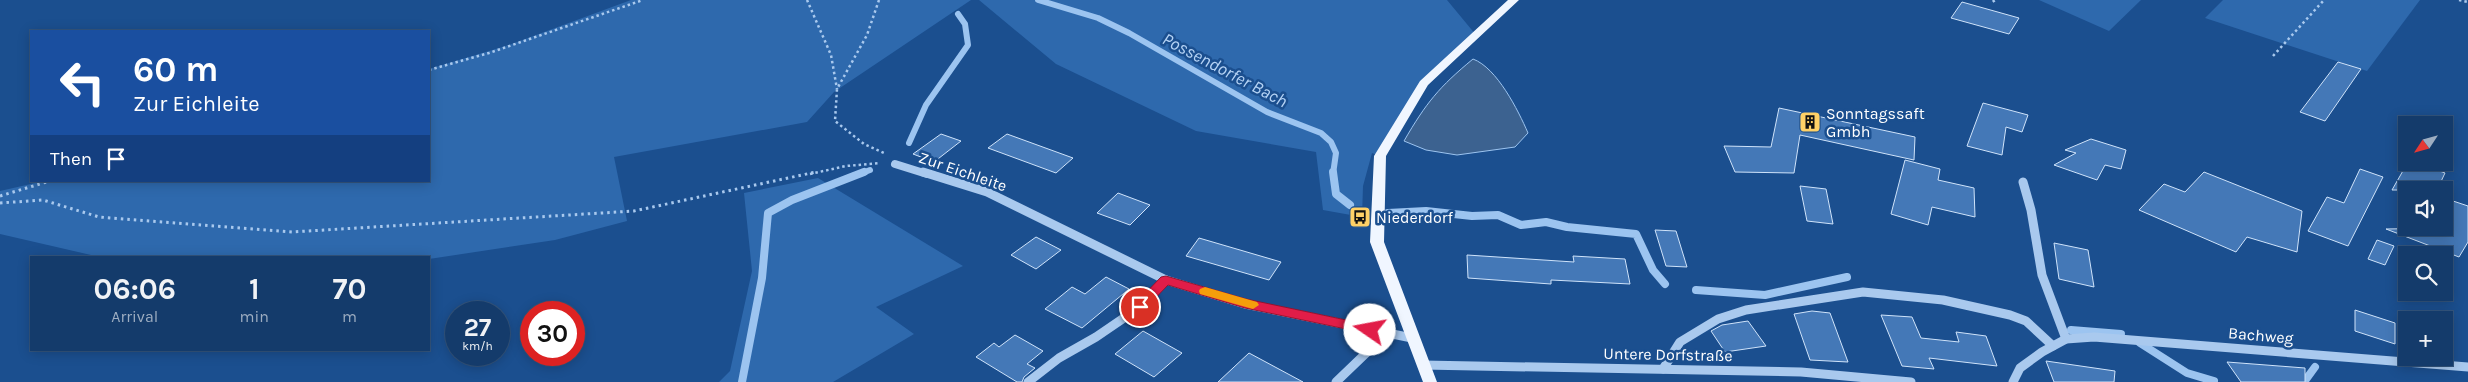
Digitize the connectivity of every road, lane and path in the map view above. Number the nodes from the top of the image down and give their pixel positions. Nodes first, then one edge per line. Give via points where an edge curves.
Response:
1 (643, 0) edge
2 (807, 0) edge
3 (879, 0) edge
4 (1514, 0) edge
5 (2324, 0) edge
6 (2459, 0) edge
7 (2468, 2) edge
8 (2273, 56) dead end
9 (430, 70) edge
10 (837, 89) junction
11 (895, 164) junction
12 (47, 182) edge
13 (2023, 182) dead end
14 (0, 196) edge
15 (0, 203) edge
16 (1166, 280) junction
17 (1388, 333) junction
18 (1412, 338) junction
19 (2066, 339) junction
20 (2053, 346) junction
21 (1424, 365) junction
22 (2468, 366) edge
23 (1663, 369) junction
24 (1028, 382) edge
25 (1336, 382) edge
26 (1430, 382) edge
27 (1911, 382) edge
28 (2013, 382) edge

1 - 9 path
2 - 10 path via 831,55
3 - 10 path via 866,35
4 - 18 main road via 1424,83 1380,156 1377,242
5 - 8 path
6 - 7 path
10 - 11 path via 835,121 864,144 885,153
11 - 15 path, Zur Eichleite via 846,166 634,211 292,232 99,217 43,200
11 - 16 street, Zur Eichleite via 987,192
12 - 14 path
13 - 19 street via 2042,275
16 - 17 street, Zur Eichleite via 1245,304
16 - 24 street via 1140,307 1059,358
17 - 18 street, Zur Eichleite
17 - 25 street
18 - 21 main road
19 - 20 street, Bachweg
19 - 22 street, Bachweg via 2094,336
20 - 23 street via 2026,321 2010,315 1944,300 1863,292 1746,310 1718,319 1680,342
20 - 28 street, Bachweg via 2020,368
21 - 23 street, Untere Dorfstraße
21 - 26 main road
23 - 27 street, Untere Dorfstraße via 1801,372

